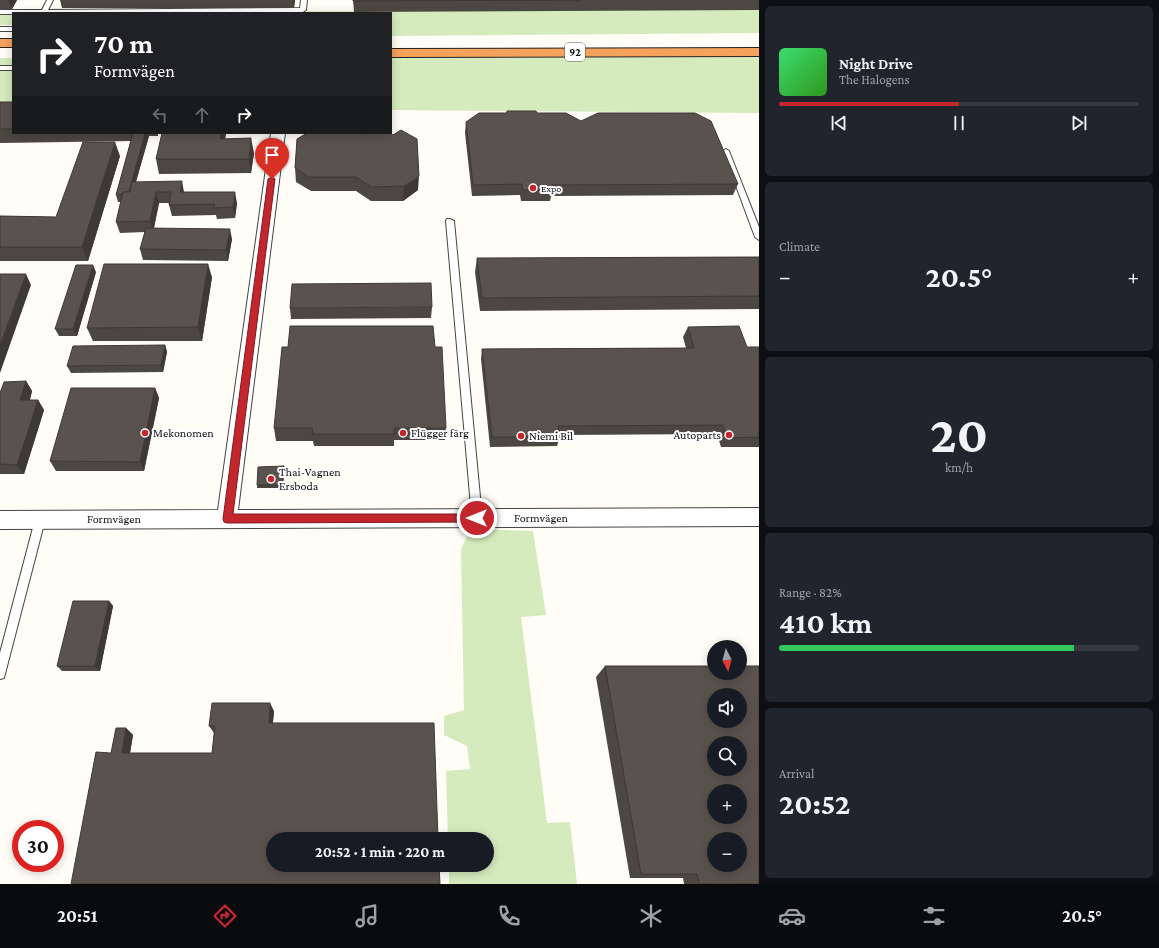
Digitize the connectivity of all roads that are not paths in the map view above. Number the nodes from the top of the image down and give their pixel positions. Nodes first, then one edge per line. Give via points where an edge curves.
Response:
1 (50, 0) edge
2 (304, 0) edge
3 (0, 12) edge
4 (44, 12) junction
5 (12, 28) edge
6 (0, 29) edge
7 (392, 42) edge
8 (759, 42) edge
9 (0, 43) edge
10 (12, 43) edge
11 (759, 52) edge
12 (392, 53) edge
13 (0, 54) edge
14 (12, 54) edge
15 (0, 68) edge
16 (12, 68) edge
17 (278, 134) edge
18 (726, 151) edge
19 (450, 221) dead end
20 (759, 237) edge
21 (759, 517) edge
22 (477, 518) junction
23 (227, 519) junction
24 (0, 520) edge
25 (40, 520) junction
26 (0, 674) edge

1 - 4 lane
2 - 4 lane via 303,10
3 - 4 lane
5 - 6 lane
7 - 8 highway, 92
9 - 10 highway
11 - 12 highway, 92
13 - 14 highway
15 - 16 lane
17 - 23 street
18 - 20 lane
19 - 22 lane
21 - 22 street, Formvägen
22 - 23 street, Formvägen
23 - 25 street, Formvägen
24 - 25 street, Formvägen
25 - 26 lane

